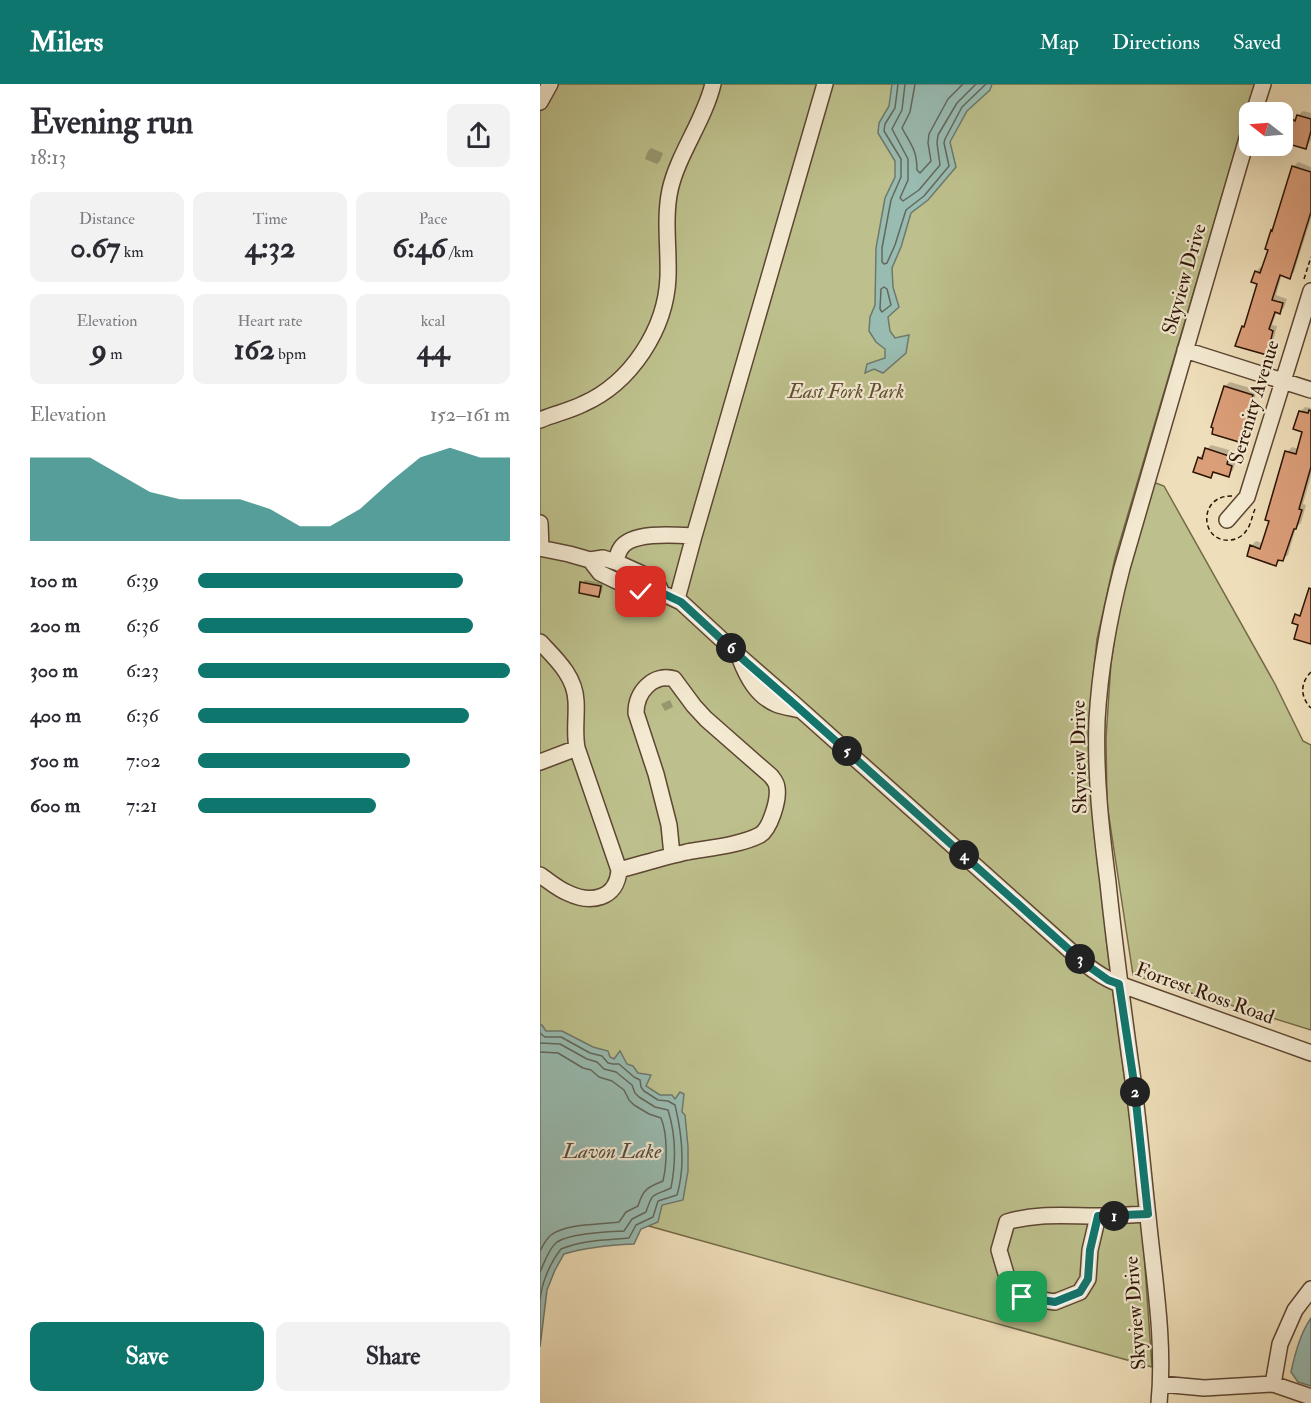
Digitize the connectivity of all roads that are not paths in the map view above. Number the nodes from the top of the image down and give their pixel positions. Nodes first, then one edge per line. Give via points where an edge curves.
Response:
1 (550, 84) edge
2 (713, 84) edge
3 (825, 84) edge
4 (1263, 84) edge
5 (540, 102) edge
6 (1257, 102) edge
7 (1242, 156) edge
8 (1307, 285) edge
9 (1185, 350) junction
10 (1283, 381) junction
11 (1311, 390) edge
12 (540, 420) edge
13 (1227, 520) dead end
14 (540, 523) edge
15 (694, 536) junction
16 (540, 548) edge
17 (590, 560) junction
18 (616, 562) junction
19 (662, 593) junction
20 (677, 599) junction
21 (540, 642) edge
22 (577, 748) junction
23 (540, 762) edge
24 (672, 855) junction
25 (619, 870) junction
26 (540, 875) edge
27 (1119, 984) junction
28 (1311, 1053) edge
29 (1148, 1214) junction
30 (1098, 1216) junction
31 (1311, 1289) edge
32 (1161, 1384) junction
33 (1273, 1384) junction
34 (1311, 1397) edge
35 (1159, 1403) edge

1 - 5 street
2 - 12 street via 670,188 667,292 649,342 628,372 605,392 583,405
3 - 15 street
4 - 6 street
7 - 9 street, Skyview Drive
8 - 10 street, Serenity Avenue
9 - 10 street
9 - 27 street, Skyview Drive via 1115,596 1100,690 1098,794
10 - 11 street
10 - 13 street, Serenity Avenue via 1247,497
14 - 16 street
15 - 18 street via 665,534 641,538 621,547
15 - 20 street
16 - 17 street
17 - 18 street
17 - 19 street via 600,573 635,591
18 - 19 street via 649,577
19 - 20 street
20 - 27 street, Forrest Ross Road via 1084,963
21 - 22 street via 563,667 574,690
22 - 23 street
22 - 25 street
24 - 24 street via 738,842 765,832 776,804 777,789 771,776 699,712 674,679 663,677 643,689 636,712 657,774
24 - 25 street
25 - 26 street via 614,888 597,898 571,894
27 - 28 street, Forrest Ross Road
27 - 29 street, Skyview Drive
29 - 30 street
29 - 32 street, Skyview Drive
30 - 30 street via 1048,1215 1007,1222 999,1250 1009,1284 1022,1297 1055,1302 1080,1292 1088,1279
31 - 33 street via 1294,1310 1280,1344
32 - 33 street via 1204,1389
32 - 35 street, Skyview Drive
33 - 34 street

